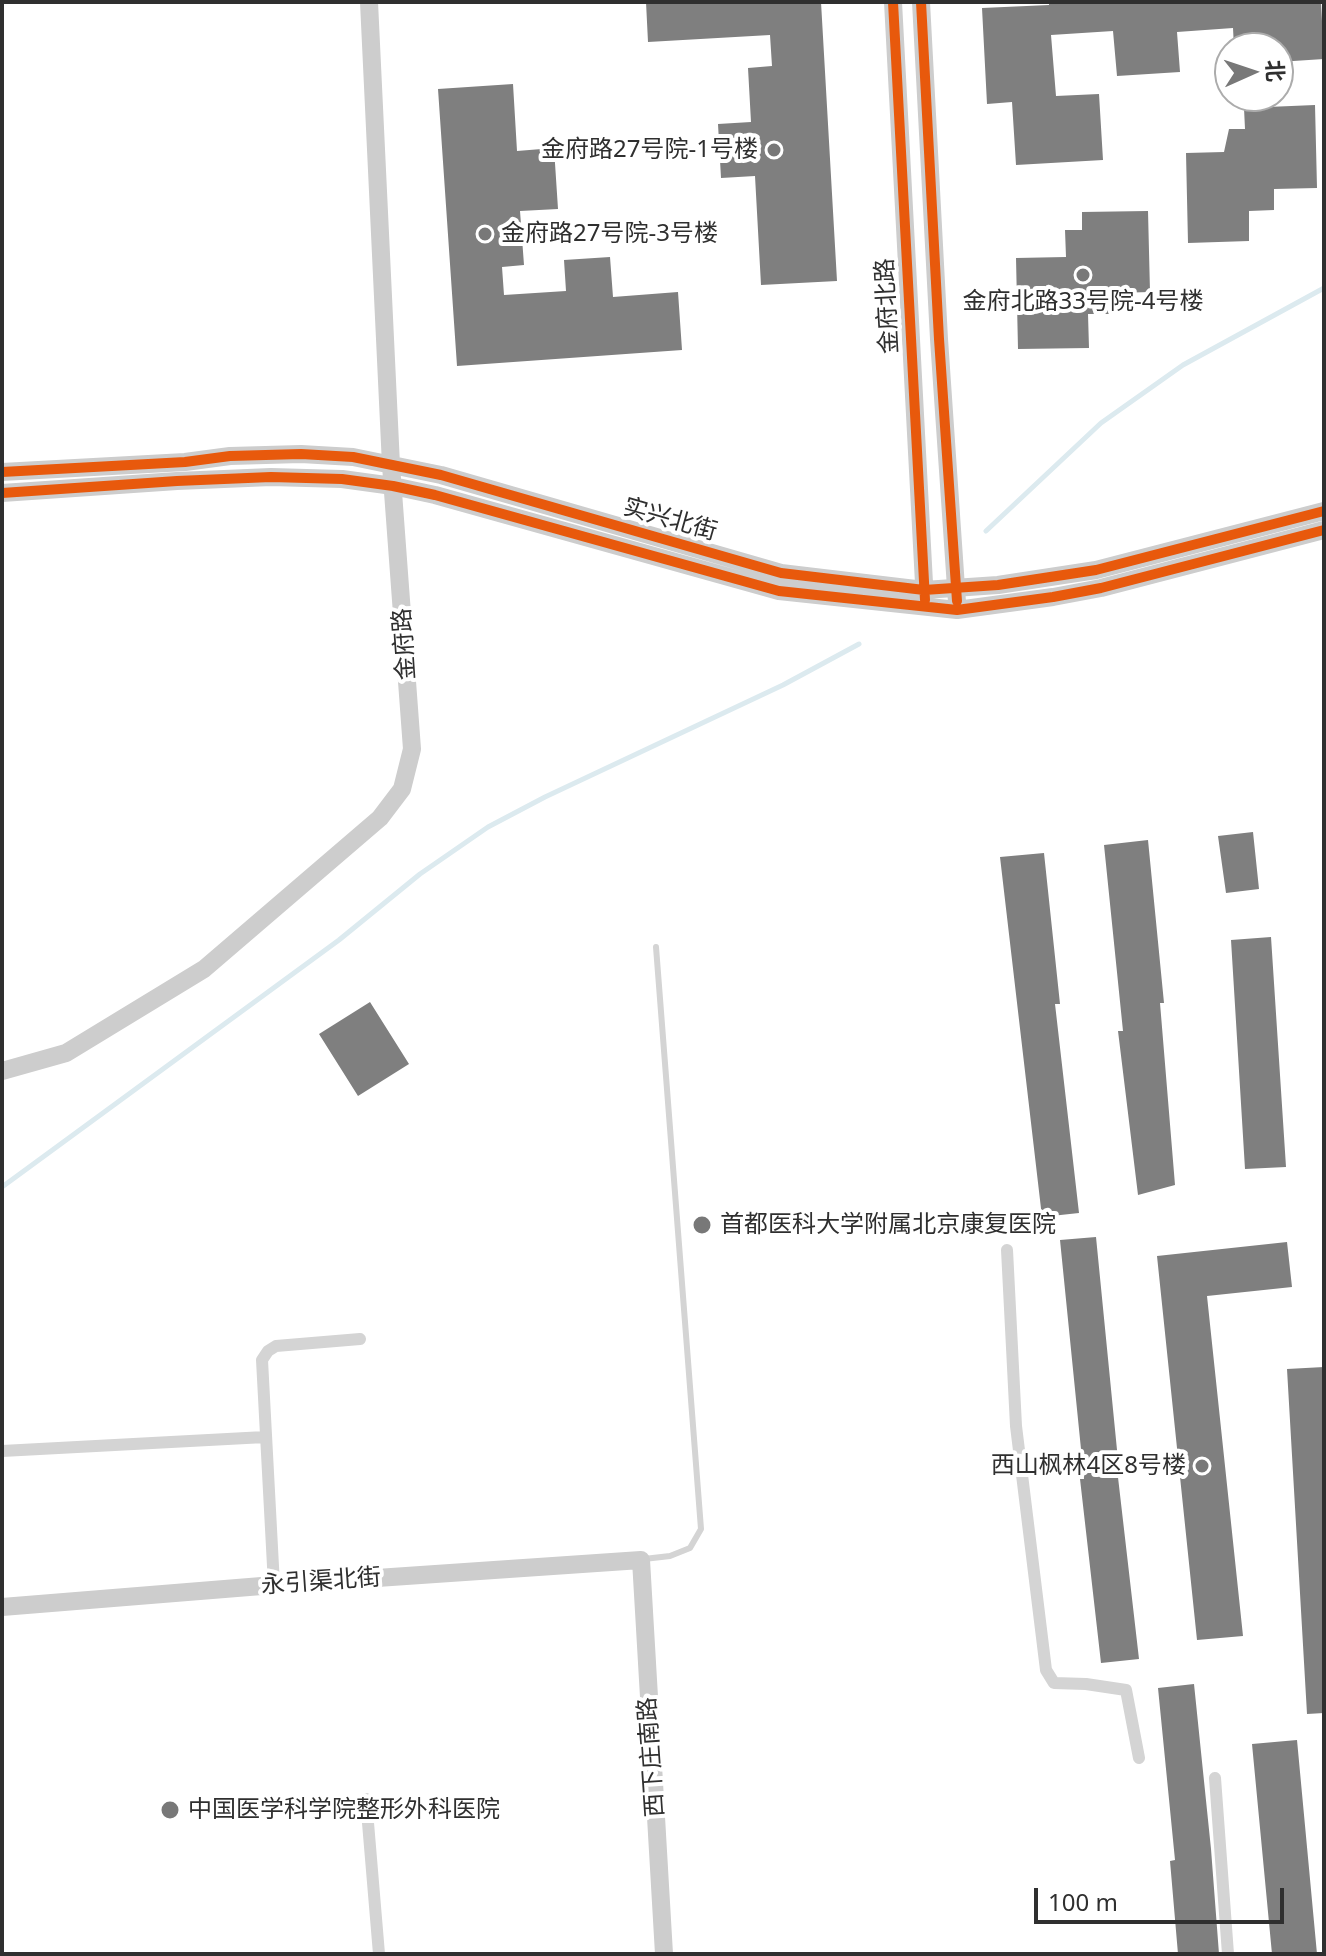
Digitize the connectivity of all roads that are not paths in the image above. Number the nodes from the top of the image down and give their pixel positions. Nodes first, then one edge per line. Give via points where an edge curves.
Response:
1 (369, 2) edge
2 (893, 2) edge
3 (921, 2) edge
4 (391, 465) junction
5 (2, 472) edge
6 (393, 486) junction
7 (2, 493) edge
8 (1324, 511) edge
9 (1324, 530) edge
10 (957, 590) junction
11 (925, 599) junction
12 (957, 610) junction
13 (656, 947) dead end
14 (2, 1071) edge
15 (1007, 1250) dead end
16 (360, 1339) dead end
17 (265, 1437) junction
18 (2, 1451) edge
19 (641, 1560) junction
20 (274, 1585) junction
21 (2, 1607) edge
22 (1139, 1758) dead end
23 (1215, 1778) dead end
24 (366, 1799) dead end
25 (379, 1954) edge
26 (664, 1954) edge
27 (1228, 1954) edge

1 - 4 main road, 金府路
2 - 11 main road, 金府北路
3 - 10 main road, 金府北路
4 - 5 main road, 实兴北街 via 301,454
4 - 6 main road, 金府路
4 - 11 main road, 实兴北街 via 781,573
6 - 7 main road, 实兴北街 via 271,477
6 - 11 main road, 实兴北街 via 779,591
6 - 14 main road, 金府路 via 412,749 402,789 380,818 204,969 66,1053
8 - 10 main road, 实兴北街 via 1096,570
9 - 12 main road, 实兴北街 via 1101,588
10 - 11 main road, 实兴北街
10 - 12 main road, 金府北路
11 - 12 main road, 实兴北街
13 - 19 lane via 701,1529 690,1548
15 - 22 street via 1016,1426 1046,1670 1054,1683 1126,1690
16 - 17 street via 268,1351 260,1374
17 - 18 street
17 - 20 street
19 - 20 main road, 永引渠北街
19 - 26 main road, 西下庄南路
20 - 21 main road, 永引渠北街
23 - 27 street
24 - 25 street

